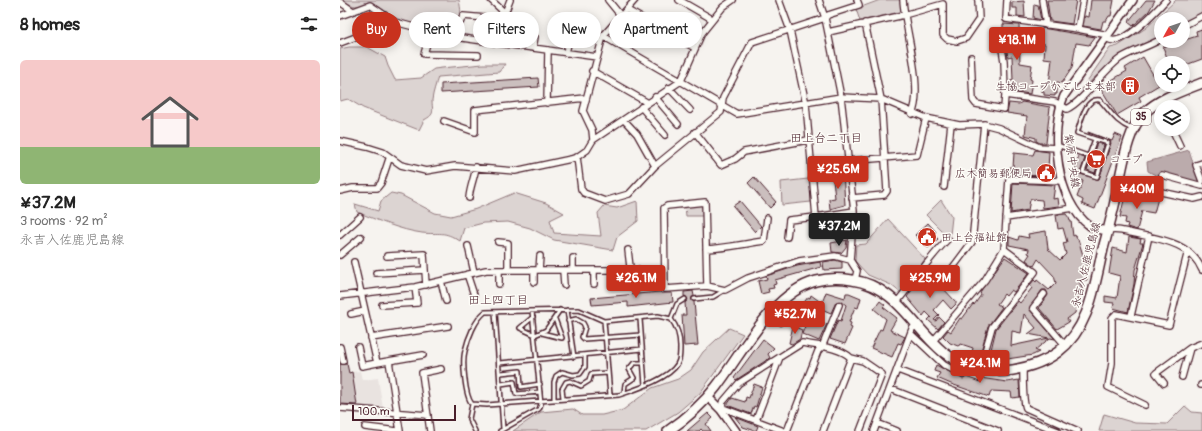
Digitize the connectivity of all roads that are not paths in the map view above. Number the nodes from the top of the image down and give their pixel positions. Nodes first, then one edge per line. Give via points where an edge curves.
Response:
1 (491, 0) edge
2 (510, 0) edge
3 (608, 0) edge
4 (635, 0) edge
5 (679, 0) edge
6 (733, 0) edge
7 (779, 0) edge
8 (819, 0) edge
9 (857, 0) edge
10 (903, 0) edge
11 (978, 0) edge
12 (1008, 0) edge
13 (1042, 0) edge
14 (1083, 0) edge
15 (1133, 0) edge
16 (1166, 0) edge
17 (340, 2) edge
18 (942, 2) edge
19 (626, 10) joint
20 (353, 11) junction
21 (380, 12) edge
22 (504, 12) edge
23 (505, 12) edge
24 (618, 12) edge
25 (630, 12) edge
26 (904, 15) junction
27 (340, 16) edge
28 (1202, 16) edge
29 (825, 18) junction
30 (712, 19) junction
31 (1190, 22) edge
32 (865, 24) junction
33 (1046, 25) junction
34 (609, 29) edge
35 (1078, 29) junction
36 (790, 30) junction
37 (828, 32) junction
38 (702, 33) edge
39 (603, 36) junction
40 (1106, 37) junction
41 (352, 38) edge
42 (1154, 42) edge
43 (340, 43) edge
44 (1001, 43) dead end
45 (426, 48) edge
46 (534, 48) edge
47 (567, 48) edge
48 (695, 48) edge
49 (548, 50) junction
50 (566, 53) junction
51 (478, 55) dead end
52 (597, 57) junction
53 (971, 57) dead end
54 (592, 72) junction
55 (681, 81) junction
56 (1201, 86) edge
57 (669, 88) junction
58 (1005, 95) junction
59 (655, 97) junction
60 (841, 97) junction
61 (585, 98) junction
62 (881, 99) junction
63 (1171, 100) edge
64 (547, 103) junction
65 (648, 103) junction
66 (806, 104) junction
67 (1061, 105) junction
68 (722, 106) junction
69 (641, 107) junction
70 (1154, 108) edge
71 (690, 110) dead end
72 (912, 114) junction
73 (926, 118) junction
74 (624, 120) junction
75 (444, 121) dead end
76 (678, 124) dead end
77 (951, 124) junction
78 (984, 124) junction
79 (1133, 129) junction
80 (695, 132) junction
81 (665, 135) dead end
82 (1175, 136) edge
83 (593, 140) junction
84 (808, 140) junction
85 (1095, 140) junction
86 (340, 141) edge
87 (1180, 146) dead end
88 (1057, 147) junction
89 (1088, 156) junction
90 (389, 158) junction
91 (577, 158) junction
92 (884, 158) junction
93 (848, 161) junction
94 (1202, 163) edge
95 (655, 166) junction
96 (476, 167) junction
97 (1162, 175) dead end
98 (1062, 181) junction
99 (1202, 181) edge
100 (1119, 183) junction
101 (1202, 186) edge
102 (944, 187) dead end
103 (340, 191) edge
104 (1202, 197) edge
105 (469, 198) dead end
106 (852, 198) junction
107 (1074, 208) junction
108 (854, 211) junction
109 (360, 217) dead end
110 (816, 217) junction
111 (767, 218) dead end
112 (1006, 218) junction
113 (1108, 231) junction
114 (340, 235) edge
115 (1149, 236) junction
116 (361, 237) dead end
117 (787, 237) dead end
118 (948, 239) dead end
119 (498, 242) dead end
120 (468, 246) dead end
121 (706, 249) junction
122 (1004, 249) junction
123 (628, 250) dead end
124 (1188, 251) junction
125 (340, 255) edge
126 (387, 256) dead end
127 (540, 256) dead end
128 (573, 258) dead end
129 (850, 260) junction
130 (354, 262) dead end
131 (1202, 267) edge
132 (425, 270) junction
133 (499, 270) junction
134 (508, 270) junction
135 (537, 270) junction
136 (563, 270) junction
137 (573, 270) junction
138 (594, 270) junction
139 (634, 270) junction
140 (922, 271) junction
141 (376, 272) dead end
142 (474, 272) junction
143 (468, 274) junction
144 (856, 280) junction
145 (441, 281) junction
146 (534, 282) dead end
147 (499, 284) dead end
148 (594, 284) dead end
149 (632, 284) dead end
150 (426, 285) junction
151 (564, 285) dead end
152 (707, 286) junction
153 (416, 288) junction
154 (725, 290) junction
155 (361, 293) junction
156 (1044, 294) dead end
157 (474, 295) dead end
158 (340, 296) edge
159 (685, 299) dead end
160 (694, 299) dead end
161 (446, 301) dead end
162 (897, 302) junction
163 (840, 304) dead end
164 (382, 305) dead end
165 (560, 310) junction
166 (567, 310) junction
167 (365, 311) junction
168 (532, 311) junction
169 (495, 312) junction
170 (351, 314) dead end
171 (1131, 316) junction
172 (533, 317) junction
173 (555, 319) junction
174 (640, 319) junction
175 (671, 319) junction
176 (568, 321) junction
177 (604, 321) junction
178 (916, 324) junction
179 (448, 326) dead end
180 (542, 333) junction
181 (911, 334) junction
182 (535, 335) junction
183 (641, 335) junction
184 (371, 338) junction
185 (606, 338) junction
186 (933, 341) junction
187 (1202, 343) edge
188 (1065, 345) junction
189 (340, 347) edge
190 (358, 347) dead end
191 (822, 347) junction
192 (1190, 348) junction
193 (642, 350) junction
194 (607, 354) junction
195 (423, 355) dead end
196 (585, 356) junction
197 (574, 357) junction
198 (780, 357) junction
199 (851, 358) junction
200 (537, 360) junction
201 (343, 361) dead end
202 (389, 361) junction
203 (377, 363) junction
204 (500, 363) junction
205 (643, 363) junction
206 (1023, 368) junction
207 (441, 369) dead end
208 (980, 369) junction
209 (898, 370) junction
210 (500, 373) junction
211 (608, 373) junction
212 (963, 375) dead end
213 (1182, 376) dead end
214 (501, 384) junction
215 (540, 384) junction
216 (1164, 384) dead end
217 (645, 385) junction
218 (891, 388) junction
219 (540, 392) junction
220 (624, 393) junction
221 (610, 395) junction
222 (708, 397) junction
223 (564, 398) junction
224 (554, 399) junction
225 (541, 400) junction
226 (472, 404) junction
227 (502, 404) junction
228 (1145, 405) dead end
229 (340, 408) edge
230 (722, 409) junction
231 (396, 412) junction
232 (428, 415) junction
233 (756, 420) junction
234 (877, 423) junction
235 (365, 427) dead end
236 (502, 430) edge
237 (398, 431) edge
238 (430, 431) edge
239 (475, 431) edge
240 (668, 431) edge
241 (736, 431) edge
242 (786, 431) edge
243 (823, 431) edge
244 (860, 431) edge
245 (874, 431) edge
246 (897, 431) edge
247 (998, 431) edge
248 (1058, 431) edge
249 (1078, 431) edge

1 - 22 street
2 - 23 street
3 - 24 street
4 - 19 street
5 - 30 street
6 - 30 street
7 - 36 street
8 - 29 street
9 - 29 street via 859,5 828,14
10 - 26 street
11 - 18 street via 979,19 966,38 957,41 947,39 943,35
12 - 33 street via 1006,19
13 - 33 street
14 - 35 street
15 - 40 street, 紫原中央線
16 - 40 street via 1127,36 1118,40
17 - 20 street
18 - 26 street
19 - 25 street
20 - 21 street via 370,5
20 - 27 street
26 - 32 street
26 - 72 street via 915,78 915,107
28 - 31 street
29 - 36 street
29 - 37 street
30 - 38 street
32 - 37 street
32 - 62 street
33 - 35 street
34 - 39 street
35 - 40 street
36 - 66 street
36 - 68 street via 752,42 723,98
37 - 60 street
39 - 52 street
39 - 55 street
40 - 67 street, 紫原中央線
41 - 43 street
42 - 67 street via 1121,58 1072,106 1067,109
44 - 58 street
45 - 51 street via 424,54
46 - 49 street
47 - 50 street
48 - 55 street
49 - 50 street
49 - 64 street
50 - 52 street
52 - 54 street
53 - 58 street via 973,100 976,104 1004,109
54 - 61 street
54 - 65 street
55 - 57 street
55 - 68 street
56 - 63 main road, 永吉入佐鹿児島線 / 35
57 - 59 street
57 - 71 street
58 - 67 street
59 - 65 street
59 - 76 street
60 - 62 street
60 - 66 street
60 - 93 street
61 - 64 street
61 - 83 street via 582,111 592,130
62 - 72 street
62 - 92 street
64 - 75 street via 475,110 475,132
65 - 69 street
66 - 68 street via 737,114
66 - 84 street
67 - 88 street, 紫原中央線 via 1057,125
68 - 80 street via 721,112 709,124
69 - 74 street
69 - 81 street
70 - 79 main road, 永吉入佐鹿児島線 / 35 via 1144,113
72 - 73 street
73 - 77 street
73 - 92 street via 917,155
74 - 83 street
74 - 95 street via 637,134
77 - 78 street
77 - 102 street
78 - 88 street via 999,128 1039,147
78 - 140 street via 972,242 942,282
79 - 85 lane via 1122,125 1100,100 1095,99 1087,106 1077,133
79 - 100 main road, 永吉入佐鹿児島線 / 35
80 - 84 street via 721,165 744,152
80 - 95 street
82 - 87 street
83 - 91 street via 587,150
84 - 110 street
85 - 89 lane
85 - 89 lane via 1108,143 1097,177 1083,172
86 - 90 street via 383,152
88 - 89 lane
88 - 98 street, 紫原中央線
90 - 96 street via 401,165 426,171 454,166
90 - 103 street via 377,188
91 - 95 street via 581,189 584,193 605,201 629,194
91 - 96 street via 515,171
92 - 93 street
92 - 106 street via 887,191 884,195
93 - 106 street
94 - 99 street via 1196,165
96 - 105 street
97 - 101 street
98 - 107 street, 紫原中央線 via 1064,192
98 - 112 street via 1009,179
100 - 104 street via 1194,199
100 - 113 main road, 永吉入佐鹿児島線 / 35
106 - 108 street
107 - 112 street
107 - 113 street, 紫原中央線 via 1089,225
108 - 110 street
108 - 129 street
109 - 114 street
110 - 117 street via 789,220
111 - 121 street via 764,241
112 - 122 street
113 - 115 street via 1116,229
113 - 188 main road, 永吉入佐鹿児島線 / 35 via 1090,307 1078,331
115 - 124 street via 1167,240
115 - 171 street
116 - 125 street
118 - 140 street via 931,256
119 - 134 street via 508,243
120 - 142 street
121 - 152 street
121 - 152 street via 705,202 664,208 665,289
122 - 186 street via 985,280
122 - 208 street via 1036,272 992,327
123 - 139 street
124 - 131 street
124 - 171 street via 1169,325
126 - 132 street via 424,254
127 - 135 street
128 - 137 street
129 - 144 street via 857,272
129 - 154 street via 835,256 798,261 754,276
130 - 155 street
132 - 141 street
132 - 150 street
133 - 134 street
133 - 142 street
133 - 147 street
134 - 135 street
135 - 136 street
135 - 146 street
136 - 137 street
136 - 151 street
137 - 138 street
138 - 139 street
138 - 148 street
139 - 149 street
140 - 162 street
142 - 143 street
143 - 145 street
143 - 157 street
144 - 162 main road, 永吉入佐鹿児島線 / 35 via 877,287
144 - 222 main road, 永吉入佐鹿児島線 / 35 via 833,278 814,281 786,296 770,312
145 - 150 street
145 - 161 street
150 - 153 street
152 - 154 street
153 - 155 street
153 - 164 street via 417,303
154 - 160 lane via 713,297
155 - 158 street
155 - 167 street
156 - 188 street via 1033,308
159 - 175 lane via 677,304
162 - 178 main road, 永吉入佐鹿児島線 / 35
163 - 191 street
165 - 166 lane
165 - 168 lane
165 - 173 lane
166 - 176 lane
166 - 177 lane via 579,310
167 - 170 street
167 - 184 street
168 - 169 lane
168 - 172 lane
169 - 204 lane
169 - 226 lane via 485,312 480,316 465,351 467,394
171 - 228 street via 1116,314 1112,318 1112,363 1108,387
172 - 182 lane
172 - 182 lane via 520,328
173 - 180 lane
173 - 180 lane via 562,338
174 - 175 lane via 658,316
174 - 177 lane
174 - 183 lane
175 - 217 lane via 679,332 679,359 666,375
176 - 185 lane via 576,320 583,323 584,339
176 - 197 lane
177 - 185 lane
178 - 181 street
178 - 186 main road, 永吉入佐鹿児島線 / 35
179 - 184 street
180 - 182 lane
181 - 209 street
181 - 212 street via 944,365
182 - 200 lane
183 - 185 lane
183 - 193 lane
184 - 203 street
185 - 194 lane
186 - 208 main road, 永吉入佐鹿児島線 / 35 via 943,352
187 - 192 street
188 - 206 main road, 永吉入佐鹿児島線 / 35 via 1046,360
189 - 201 street
190 - 203 street via 362,366
191 - 198 street via 802,343
191 - 199 street
191 - 242 street via 818,350
192 - 213 street
192 - 216 street via 1156,373
193 - 194 lane
193 - 205 lane
194 - 196 lane
194 - 211 lane
195 - 202 street
196 - 197 lane
196 - 224 lane via 585,367 580,374 562,372 556,376
197 - 200 lane
198 - 230 street via 739,383 722,403
198 - 233 street
199 - 243 street
199 - 244 street via 882,374
200 - 204 lane
200 - 215 lane
202 - 203 street
202 - 231 street
204 - 210 lane
205 - 217 lane
205 - 220 lane via 634,363 629,369 634,378 625,384
206 - 208 main road, 永吉入佐鹿児島線 / 35 via 995,372
206 - 249 street via 1026,408
207 - 232 street via 422,373
209 - 218 street
209 - 248 street
210 - 214 lane
210 - 215 lane via 520,371 521,387
211 - 221 lane
211 - 223 lane via 591,374 589,381 581,386 566,382 562,388
214 - 219 lane via 514,382 516,394
214 - 227 lane
215 - 219 lane
217 - 220 lane
218 - 234 street
218 - 247 street
219 - 225 lane
220 - 221 lane
221 - 223 lane
222 - 230 street
222 - 240 main road, 永吉入佐鹿児島線 / 35
223 - 224 lane
224 - 225 lane
225 - 227 lane
225 - 236 lane via 539,409
226 - 227 lane
226 - 239 lane via 469,419
227 - 236 lane
229 - 231 street
230 - 233 street
230 - 241 street
231 - 232 street
231 - 237 street
232 - 238 street
233 - 242 street
234 - 245 street
234 - 246 street
235 - 237 street

